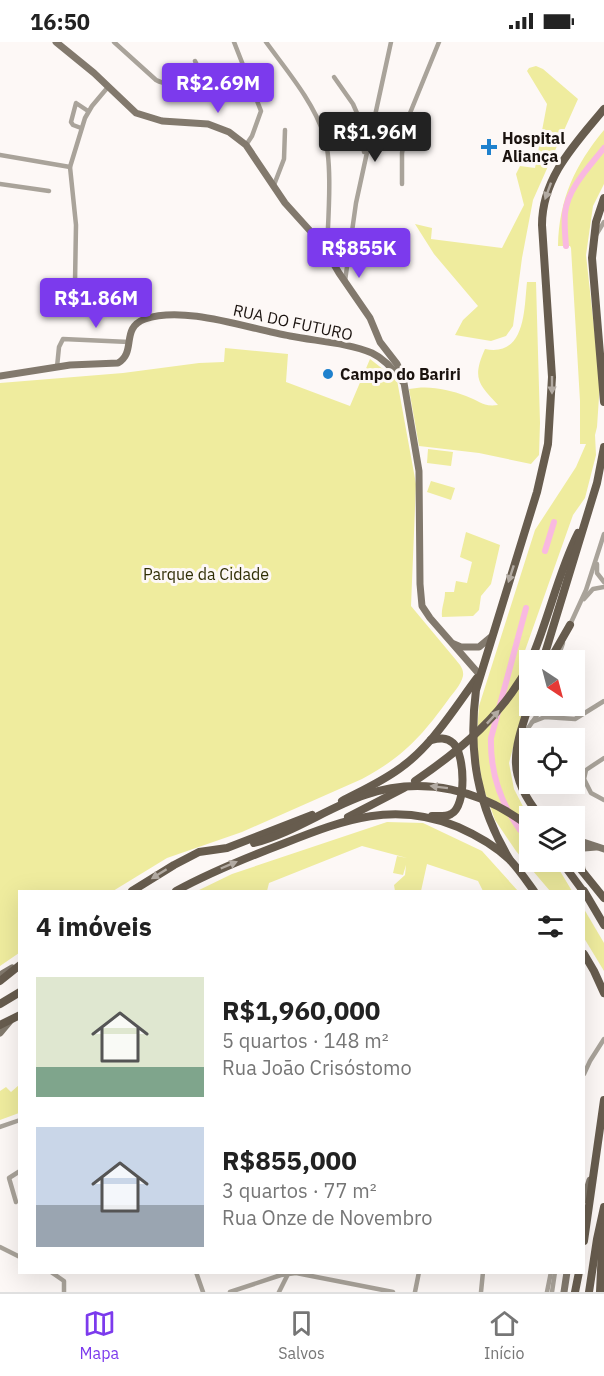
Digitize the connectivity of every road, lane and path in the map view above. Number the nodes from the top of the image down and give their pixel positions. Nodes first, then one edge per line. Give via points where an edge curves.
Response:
1 (56, 42) edge
2 (114, 42) edge
3 (234, 42) edge
4 (266, 42) edge
5 (391, 42) edge
6 (439, 42) edge
7 (195, 61) dead end
8 (334, 77) dead end
9 (108, 87) junction
10 (604, 109) edge
11 (88, 111) junction
12 (81, 128) junction
13 (285, 130) dead end
14 (246, 145) junction
15 (0, 155) edge
16 (365, 155) junction
17 (70, 167) junction
18 (0, 184) edge
19 (402, 184) dead end
20 (274, 185) junction
21 (49, 191) dead end
22 (604, 198) edge
23 (604, 222) edge
24 (593, 243) junction
25 (327, 253) junction
26 (345, 281) junction
27 (75, 283) dead end
28 (600, 340) junction
29 (129, 342) junction
30 (388, 352) junction
31 (604, 355) edge
32 (382, 359) junction
33 (57, 367) junction
34 (0, 376) edge
35 (405, 385) junction
36 (604, 402) edge
37 (604, 447) edge
38 (588, 515) junction
39 (604, 534) edge
40 (597, 555) junction
41 (604, 582) edge
42 (604, 587) edge
43 (579, 606) junction
44 (570, 625) junction
45 (491, 637) junction
46 (452, 643) junction
47 (535, 650) edge
48 (546, 650) edge
49 (556, 650) edge
50 (561, 650) edge
51 (479, 674) junction
52 (519, 682) edge
53 (604, 701) edge
54 (585, 713) edge
55 (526, 716) edge
56 (536, 716) edge
57 (554, 716) joint
58 (580, 716) edge
59 (531, 722) junction
60 (431, 740) junction
61 (517, 745) junction
62 (604, 758) edge
63 (604, 800) edge
64 (533, 806) edge
65 (425, 817) junction
66 (519, 819) edge
67 (327, 826) junction
68 (585, 843) edge
69 (227, 848) junction
70 (600, 848) edge
71 (510, 860) junction
72 (569, 872) edge
73 (583, 872) edge
74 (134, 890) edge
75 (178, 890) edge
76 (533, 890) edge
77 (582, 890) edge
78 (585, 894) edge
79 (604, 898) edge
80 (604, 926) edge
81 (585, 956) edge
82 (18, 966) edge
83 (18, 967) edge
84 (0, 975) edge
85 (0, 981) edge
86 (18, 993) edge
87 (604, 993) edge
88 (0, 1004) edge
89 (18, 1016) edge
90 (18, 1016) edge
91 (0, 1024) edge
92 (0, 1033) edge
93 (604, 1039) edge
94 (585, 1072) edge
95 (604, 1100) edge
96 (18, 1121) edge
97 (0, 1126) edge
98 (594, 1160) junction
99 (18, 1172) edge
100 (586, 1183) edge
101 (16, 1202) dead end
102 (604, 1207) edge
103 (602, 1220) junction
104 (585, 1233) edge
105 (0, 1247) edge
106 (18, 1256) edge
107 (54, 1274) edge
108 (197, 1274) edge
109 (288, 1274) joint
110 (301, 1274) edge
111 (419, 1274) edge
112 (483, 1274) edge
113 (552, 1274) edge
114 (553, 1274) edge
115 (567, 1274) edge
116 (579, 1274) edge
117 (344, 1283) junction
118 (64, 1292) edge
119 (203, 1292) edge
120 (230, 1292) edge
121 (279, 1292) edge
122 (342, 1292) edge
123 (393, 1292) edge
124 (415, 1292) edge
125 (481, 1292) edge
126 (547, 1292) edge
127 (552, 1292) edge
128 (564, 1292) edge
129 (575, 1292) edge
130 (589, 1292) edge
131 (600, 1292) edge

1 - 9 street
2 - 7 street via 162,84 191,77 198,67
3 - 14 street via 261,111
4 - 25 street via 301,91 324,135 328,167
5 - 16 street
6 - 19 street via 408,118
8 - 16 street via 360,120
9 - 11 street
9 - 14 street via 144,117 214,125
10 -> 45 main road via 561,163 542,207 552,377 550,430 541,479
11 - 12 street
11 - 12 street via 76,103 71,122
12 - 17 street
13 - 20 street via 284,159
14 - 20 street
15 - 17 street
16 - 26 street
17 - 27 street via 77,238
18 - 21 street
20 - 25 street
22 - 24 main road
23 - 24 street
24 - 28 main road
25 - 26 street
26 - 30 street
28 - 31 street
28 - 36 main road
29 - 32 street, RUA DO FUTURO via 135,324 145,319 183,315 356,348
29 - 33 street via 126,356 118,363
29 - 33 street via 63,339 58,347
30 - 32 street
30 - 35 street
32 - 35 street, RUA DO FUTURO
33 - 34 street
35 - 46 street via 419,471 420,597 430,618
37 - 38 main road
38 - 47 main road via 567,555
38 - 48 main road
39 - 40 street
40 - 41 street via 597,573
40 - 43 street
42 - 43 street via 590,591
43 - 44 street
44 - 49 main road
44 - 50 street
45 - 46 street via 474,648
45 - 51 main road
46 - 51 street
51 - 60 main road
51 - 71 main road via 473,721 474,762 487,812
67 -> 52 main road, bridge via 416,781 454,753 494,717
53 - 54 street
55 - 61 main road
56 - 59 street
57 - 58 street via 575,719
57 - 59 street
59 - 61 street
60 - 65 main road via 445,739 456,746 462,798 451,814
60 - 69 main road via 401,768 357,793 306,818
61 - 64 main road via 520,787
62 - 63 street via 586,770 584,779 591,793
65 - 67 main road via 389,813
65 - 71 main road via 465,830
66 -> 69 main road, bridge via 479,797 440,787 403,786 364,795 254,843
75 -> 67 main road
68 - 70 street
69 -> 74 main road via 189,856
71 - 76 main road
72 - 77 main road
73 - 79 main road
78 - 80 main road
81 - 87 main road
82 - 84 street
83 - 85 main road
86 - 88 main road
89 - 91 main road
90 - 92 street
93 - 94 street
95 - 98 main road
96 - 97 street
98 - 100 street
98 - 104 main road
99 - 101 street via 9,1178
102 - 103 main road
103 - 130 main road
103 - 131 main road
105 - 106 street
107 - 118 street via 64,1281
108 - 119 street
109 - 120 street
109 - 121 street
110 - 117 street
111 - 124 street
112 - 125 street
113 - 126 street
114 - 127 street
115 - 128 street
116 - 129 main road
117 - 122 street
117 - 123 street

